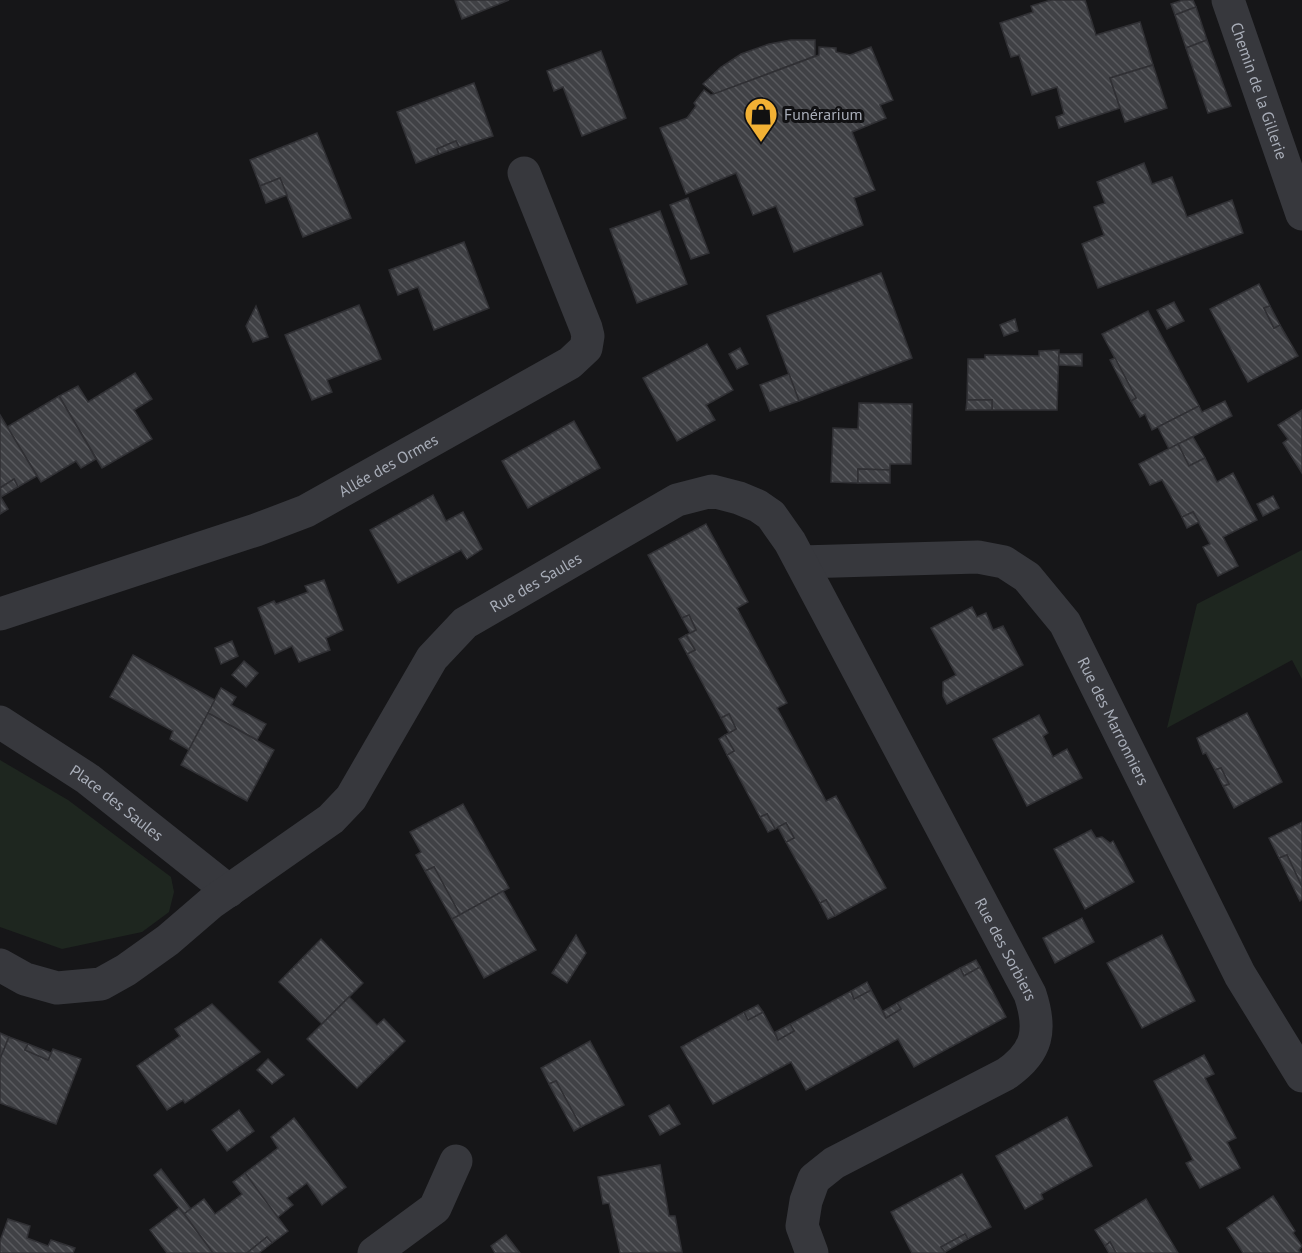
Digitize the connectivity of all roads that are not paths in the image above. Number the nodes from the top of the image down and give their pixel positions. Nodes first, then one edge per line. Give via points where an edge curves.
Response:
1 (1228, 0) edge
2 (524, 173) dead end
3 (1302, 214) edge
4 (801, 562) junction
5 (0, 614) edge
6 (0, 722) edge
7 (229, 891) junction
8 (0, 965) edge
9 (1302, 1076) edge
10 (456, 1161) dead end
11 (374, 1253) edge
12 (812, 1253) edge

1 - 3 street, Chemin de la Gillerie
2 - 5 street, Allée des Ormes via 588,336 586,348 570,363 306,510
4 - 7 street, Rue des Saules via 771,516 758,506 712,491 677,500 465,623 432,658 351,798 331,819
4 - 9 street, Rue des Marronniers via 978,556 1004,562 1027,577 1065,623 1240,975
4 - 12 street, Rue des Sorbiers via 1030,994 1038,1026 1029,1052 1006,1074 834,1163 814,1179 802,1226
6 - 7 street, Place des Saules via 88,779
7 - 8 street via 168,940 101,984 57,988 25,979
10 - 11 street via 435,1208

